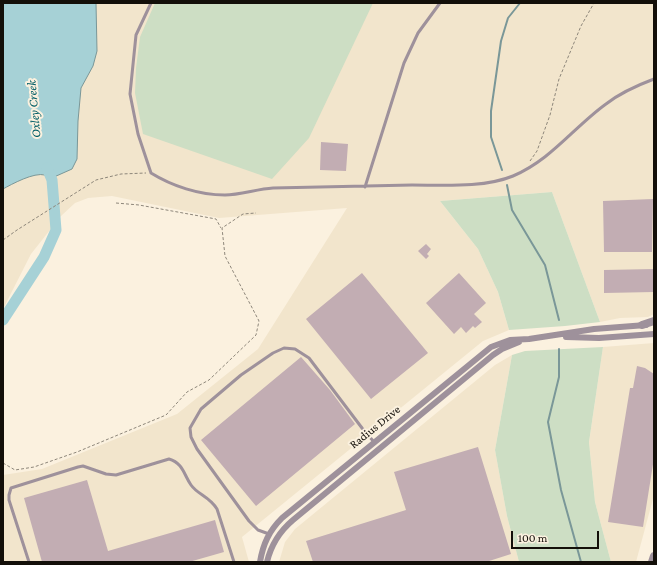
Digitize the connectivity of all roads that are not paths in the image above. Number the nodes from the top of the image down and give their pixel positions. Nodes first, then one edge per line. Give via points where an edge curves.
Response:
1 (151, 3) edge
2 (440, 3) edge
3 (654, 79) edge
4 (365, 186) junction
5 (654, 323) edge
6 (642, 325) joint
7 (654, 334) edge
8 (551, 336) junction
9 (529, 339) junction
10 (444, 395) junction
11 (396, 424) junction
12 (390, 440) junction
13 (374, 442) junction
14 (342, 468) junction
15 (316, 501) junction
16 (269, 534) junction
17 (270, 551) junction
18 (654, 556) edge
19 (29, 562) edge
20 (234, 562) edge
21 (260, 562) edge
22 (267, 562) edge
23 (652, 562) edge

1 - 4 lane via 136,35 130,94 138,134 151,173 164,181 200,192 226,195 271,188
2 - 4 lane via 418,33 404,63
3 - 4 lane via 607,103 545,158 513,176 499,181 448,186
5 - 6 street
6 - 8 street, Radius Drive
7 - 8 street, Radius Drive via 599,338
8 - 9 street, Radius Drive
9 - 10 street, Radius Drive via 502,349
9 - 11 street, Radius Drive via 510,340 491,347
10 - 11 street via 428,404 404,425
10 - 12 street, Radius Drive
11 - 13 street, Radius Drive
12 - 14 street via 385,437
12 - 15 street, Radius Drive
13 - 14 street, Radius Drive
13 - 16 lane via 309,358 295,349 284,348 272,353 201,409 190,428 197,449 249,521 258,530
14 - 16 street, Radius Drive via 282,518
15 - 16 street via 296,513 275,533
15 - 17 street, Radius Drive via 287,525
16 - 17 street
16 - 21 street, Radius Drive
17 - 22 street, Radius Drive
18 - 23 street
19 - 20 lane via 9,500 9,491 12,488 83,466 116,475 170,459 178,462 191,485 217,509

